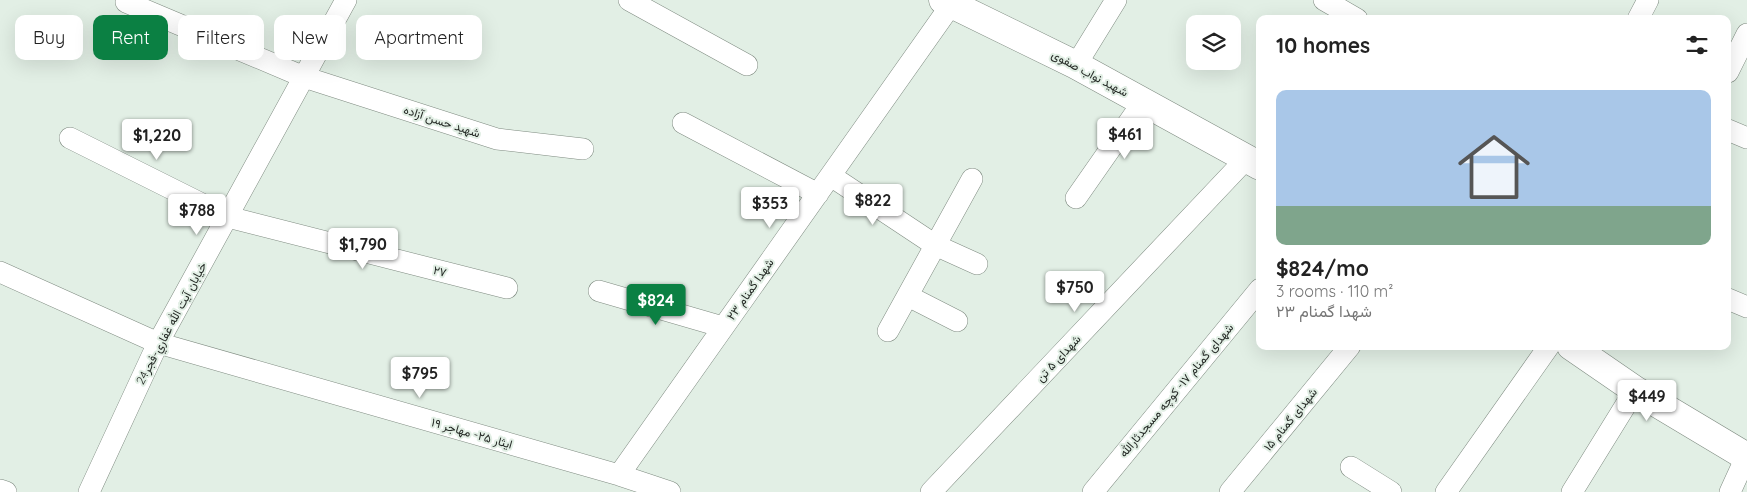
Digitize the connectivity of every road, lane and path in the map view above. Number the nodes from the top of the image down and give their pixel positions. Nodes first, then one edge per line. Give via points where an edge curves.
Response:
1 (346, 0) edge
2 (629, 0) edge
3 (1116, 0) edge
4 (1324, 0) edge
5 (1648, 0) edge
6 (126, 2) dead end
7 (947, 3) edge
8 (1351, 15) edge
9 (1640, 15) edge
10 (1747, 34) edge
11 (747, 65) dead end
12 (1076, 65) junction
13 (1731, 66) edge
14 (304, 77) junction
15 (1144, 102) junction
16 (682, 123) dead end
17 (1731, 131) edge
18 (70, 138) dead end
19 (1747, 138) edge
20 (583, 149) dead end
21 (1253, 162) edge
22 (830, 176) junction
23 (972, 179) dead end
24 (818, 194) junction
25 (1076, 198) dead end
26 (228, 217) junction
27 (935, 245) junction
28 (977, 264) dead end
29 (0, 272) edge
30 (506, 288) dead end
31 (599, 291) dead end
32 (1256, 294) edge
33 (908, 296) junction
34 (1731, 300) edge
35 (1747, 307) edge
36 (957, 321) dead end
37 (723, 327) junction
38 (888, 331) dead end
39 (158, 343) junction
40 (1347, 350) edge
41 (1547, 350) edge
42 (1577, 350) edge
43 (1635, 390) junction
44 (1747, 457) edge
45 (1351, 467) dead end
46 (619, 475) junction
47 (0, 490) edge
48 (6, 492) edge
49 (89, 492) edge
50 (670, 492) edge
51 (931, 492) edge
52 (1093, 492) edge
53 (1230, 492) edge
54 (1391, 492) edge
55 (1446, 492) edge
56 (1572, 492) edge
57 (1730, 492) edge

1 - 14 street, خيابان آيت الله غفاري-فجر24
2 - 11 street
3 - 12 street
4 - 8 street
5 - 9 street
6 - 14 street, شهید حسن آزاده
7 - 12 street, شهید نواب صفوی
7 - 22 street, شهدا گمنام ۲۳
10 - 13 street
12 - 15 street, شهید نواب صفوی
14 - 20 street, شهید حسن آزاده via 497,139
14 - 26 street, خيابان آيت الله غفاري-فجر24
15 - 21 street, شهید نواب صفوی
15 - 25 street
16 - 24 street
17 - 19 street
18 - 26 street, ۲۷
21 - 51 street, شهدای ۵ تن
22 - 24 street, شهدا گمنام ۲۳
22 - 27 street
23 - 27 street
24 - 37 street, شهدا گمنام ۲۳
26 - 30 street, ۲۷
26 - 39 street, خيابان آيت الله غفاري-فجر24
27 - 28 street
27 - 33 street
29 - 39 street, ایثار ۲۵- مهاجر ۱۹
31 - 37 street
32 - 52 street, شهدای گمنام ۱۷- كوچه مسجدثارالله
33 - 36 street
33 - 38 street
34 - 35 street
37 - 46 street, شهدا گمنام ۲۳
39 - 46 street, ایثار ۲۵- مهاجر ۱۹
39 - 49 street, خيابان آيت الله غفاري-فجر24
40 - 53 street, شهدای گمنام ۱۵
41 - 55 street
42 - 43 street
43 - 44 street
43 - 56 street
44 - 57 street
45 - 54 street
46 - 50 street, ایثار ۲۵- مهاجر ۱۹
47 - 48 street

